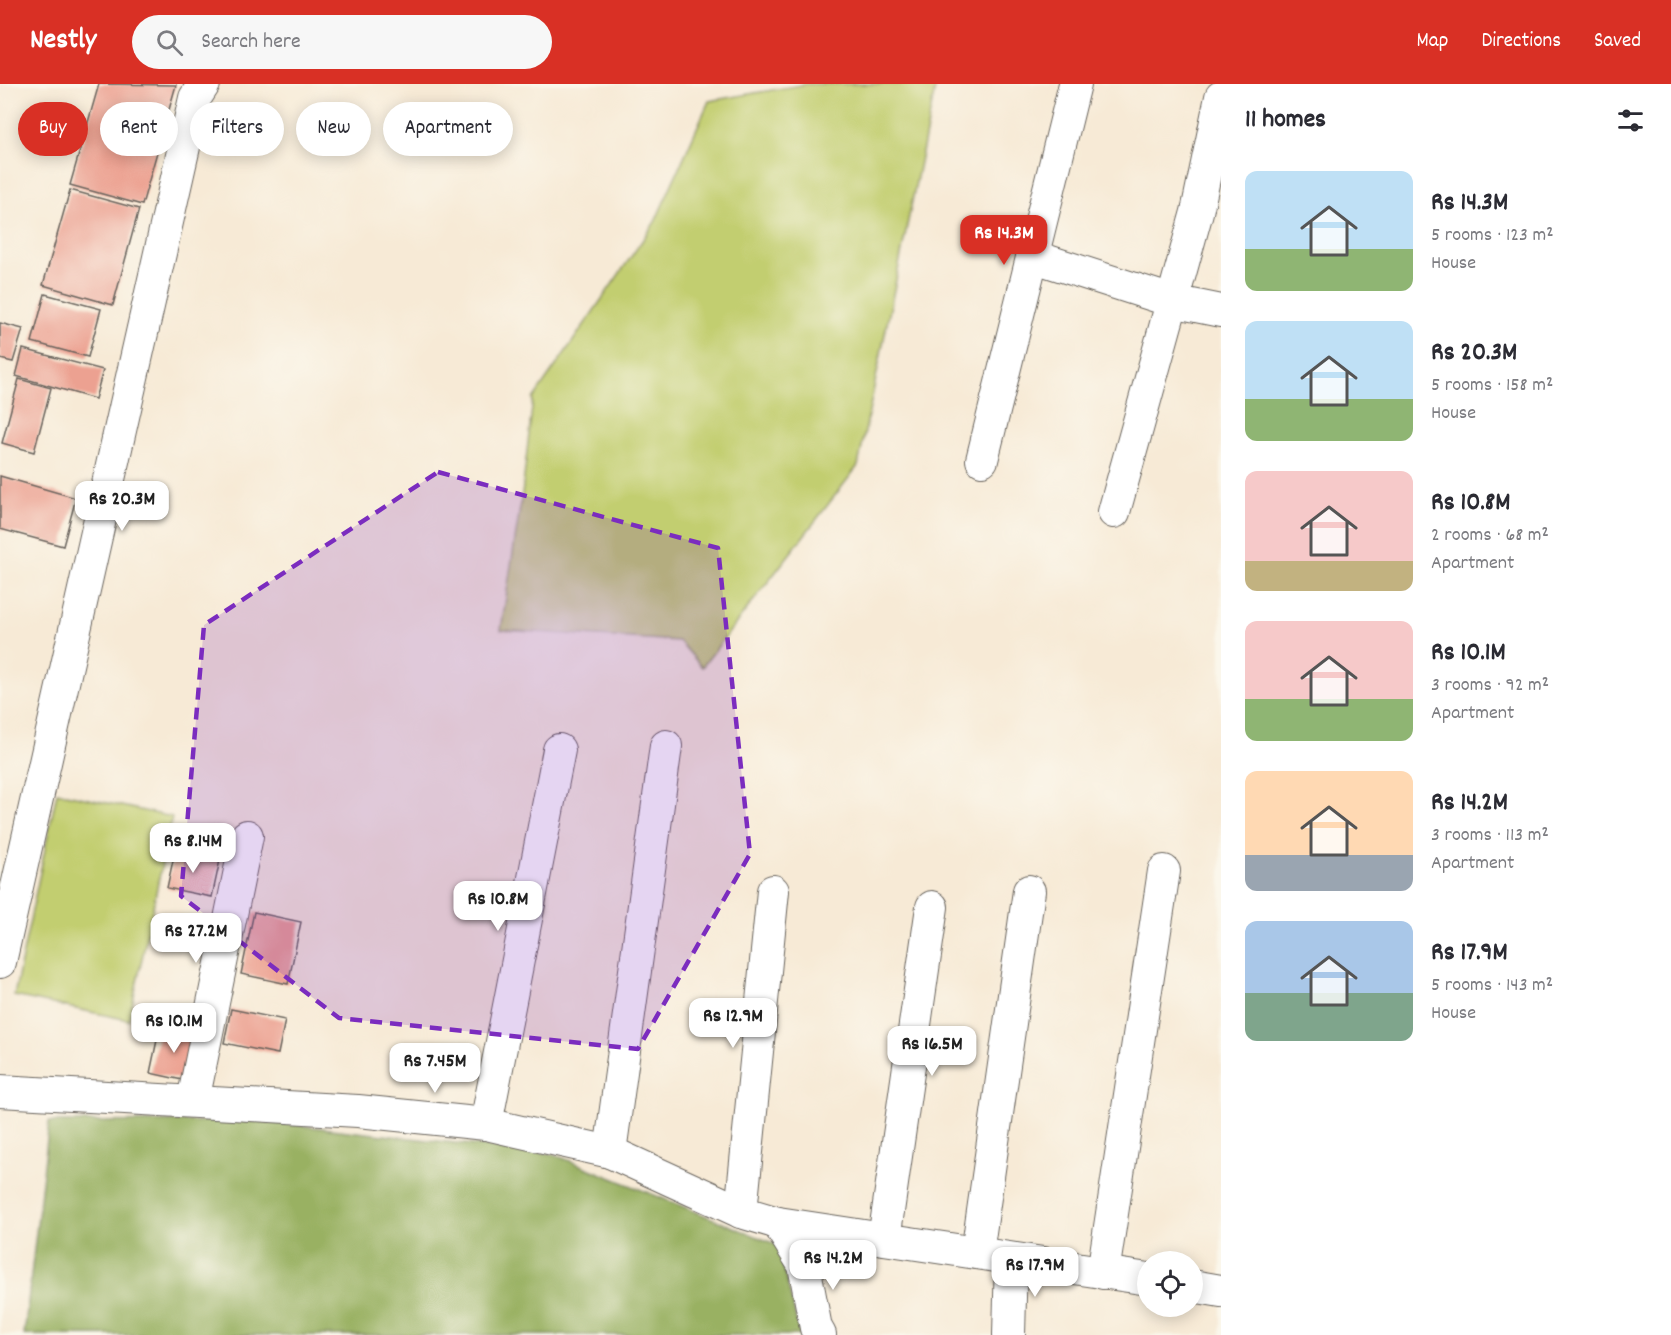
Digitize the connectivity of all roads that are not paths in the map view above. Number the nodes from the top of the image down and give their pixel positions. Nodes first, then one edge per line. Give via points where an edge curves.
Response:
1 (204, 84) edge
2 (1075, 84) edge
3 (1221, 97) edge
4 (1032, 256) junction
5 (1173, 301) junction
6 (1221, 311) edge
7 (982, 460) dead end
8 (1114, 512) dead end
9 (666, 746) dead end
10 (559, 750) dead end
11 (247, 836) dead end
12 (1164, 871) dead end
13 (773, 891) dead end
14 (1029, 891) dead end
15 (932, 907) dead end
16 (0, 962) edge
17 (0, 1091) edge
18 (193, 1101) junction
19 (486, 1124) junction
20 (610, 1152) junction
21 (741, 1212) junction
22 (778, 1223) junction
23 (884, 1239) junction
24 (977, 1253) junction
25 (1011, 1259) junction
26 (1103, 1273) junction
27 (1137, 1278) edge
28 (1203, 1288) edge
29 (1221, 1291) edge
30 (820, 1335) edge
31 (1009, 1335) edge

1 - 16 street via 192,109
2 - 4 street
3 - 5 street
4 - 5 street
4 - 7 street
5 - 6 street
5 - 8 street
9 - 20 street
10 - 19 street
11 - 18 street
12 - 26 street
13 - 21 street
14 - 24 street
15 - 23 street
17 - 18 street
18 - 19 street
19 - 20 street
20 - 21 street
21 - 22 street
22 - 23 street
22 - 30 street via 804,1265
23 - 24 street
24 - 25 street
25 - 26 street
25 - 31 street
26 - 27 street
28 - 29 street

